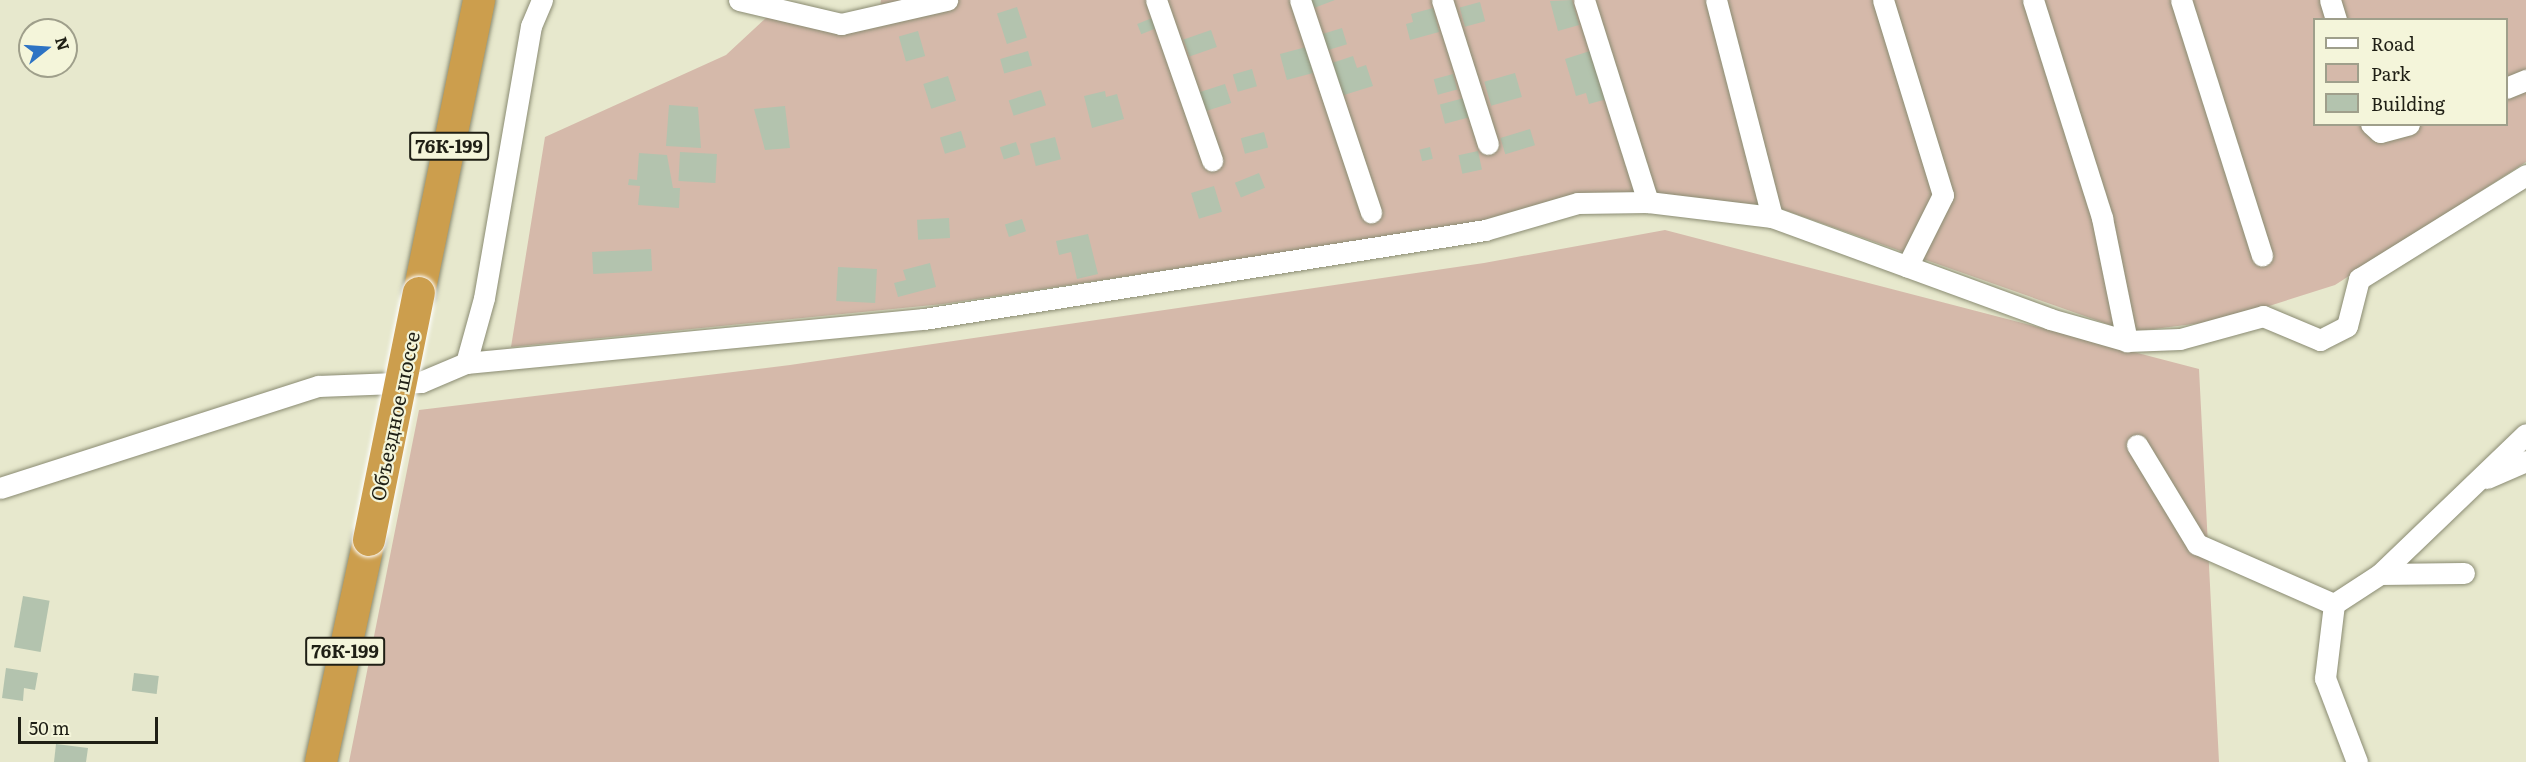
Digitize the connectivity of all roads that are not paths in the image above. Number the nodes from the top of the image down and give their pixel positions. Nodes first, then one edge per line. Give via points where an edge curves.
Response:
1 (479, 0) edge
2 (543, 0) edge
3 (739, 0) edge
4 (947, 0) edge
5 (1156, 0) edge
6 (1300, 0) edge
7 (1442, 0) edge
8 (1584, 0) edge
9 (1716, 0) edge
10 (1883, 0) edge
11 (2033, 0) edge
12 (2181, 0) edge
13 (2330, 0) edge
14 (2335, 18) edge
15 (2526, 80) edge
16 (2508, 87) edge
17 (2374, 126) edge
18 (2402, 126) edge
19 (1488, 144) dead end
20 (1212, 160) dead end
21 (2526, 175) edge
22 (1648, 202) junction
23 (1371, 212) dead end
24 (1772, 218) junction
25 (2262, 255) dead end
26 (1907, 267) junction
27 (2127, 341) junction
28 (466, 363) junction
29 (2526, 434) edge
30 (2137, 445) dead end
31 (2526, 461) edge
32 (2473, 484) junction
33 (0, 488) edge
34 (2464, 573) dead end
35 (2380, 574) junction
36 (2334, 604) junction
37 (321, 762) edge
38 (2358, 762) edge

1 - 37 highway, Объездное шоссе / 76К-199, bridge
2 - 28 street via 531,26 483,298
3 - 4 street via 841,24
5 - 20 street
6 - 23 street
7 - 19 street
8 - 22 street
9 - 24 street
10 - 26 street via 1943,195
11 - 27 street via 2102,219
12 - 25 street
13 - 14 street
15 - 16 street
17 - 18 street via 2380,132
21 - 27 street via 2359,279 2347,326 2320,340 2263,316 2180,339
22 - 24 street
22 - 28 street via 1578,203 1485,230 924,319
24 - 26 street
26 - 27 street
28 - 33 street via 421,382 318,386
29 - 32 street
30 - 36 street via 2197,544
31 - 32 street
32 - 35 street
34 - 35 street
35 - 36 street
36 - 38 street via 2325,678

